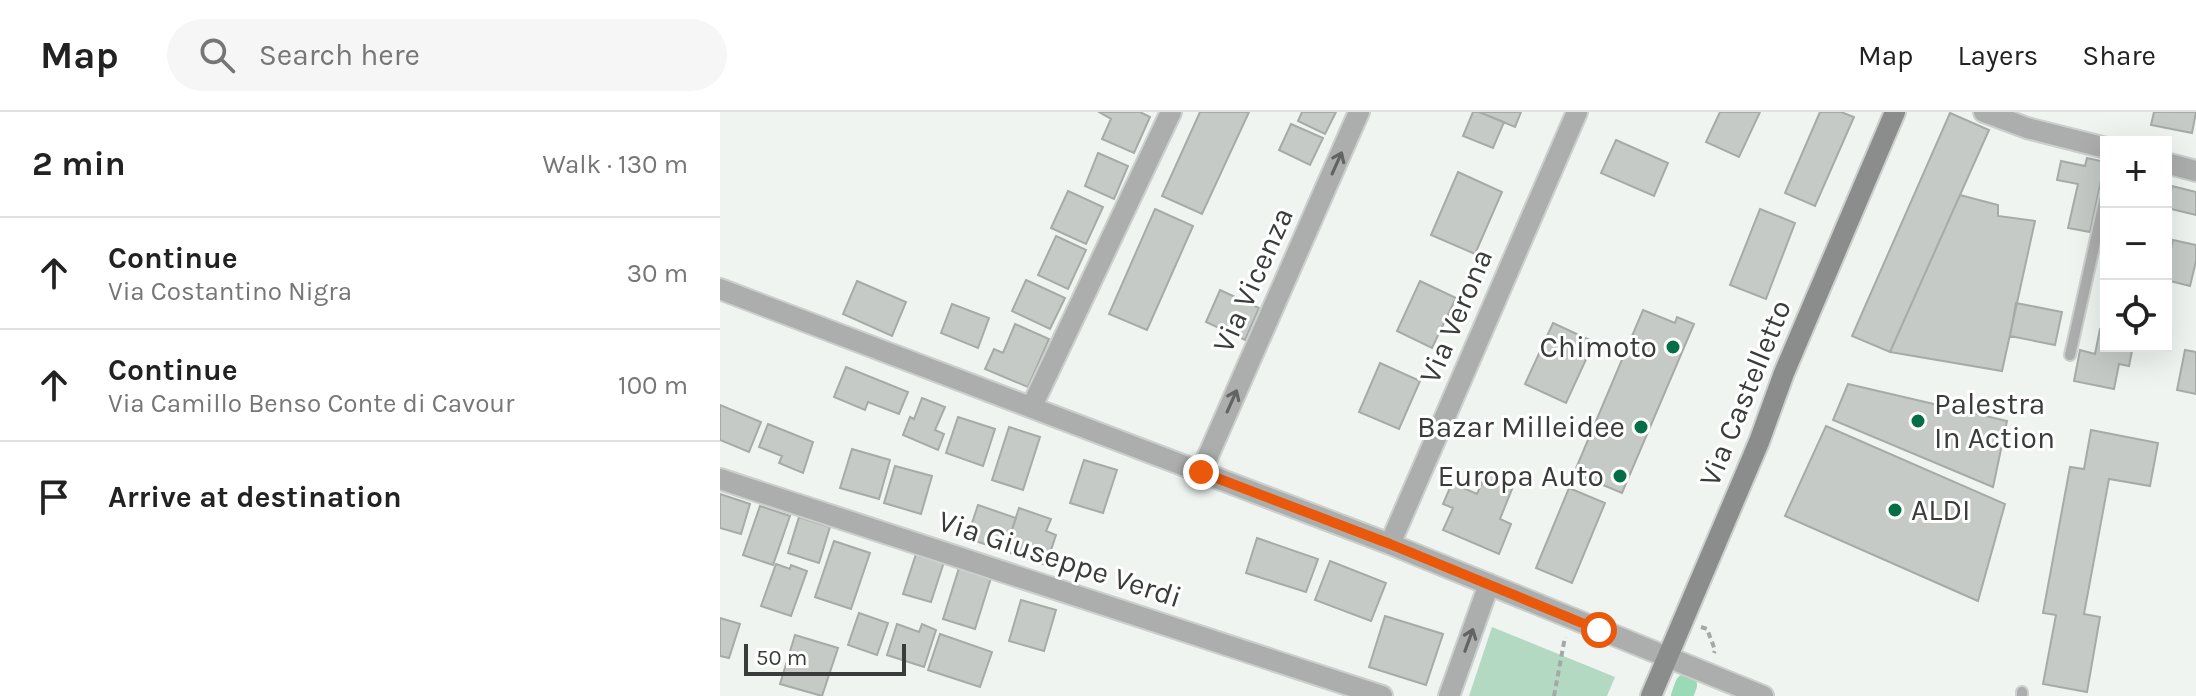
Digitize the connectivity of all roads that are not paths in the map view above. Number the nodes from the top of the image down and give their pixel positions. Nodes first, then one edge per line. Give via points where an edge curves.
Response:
1 (1171, 112) edge
2 (1359, 112) edge
3 (1577, 112) edge
4 (1895, 112) edge
5 (1984, 112) edge
6 (2100, 146) edge
7 (2172, 165) edge
8 (2196, 171) edge
9 (2100, 226) edge
10 (720, 289) edge
11 (2070, 355) dead end
12 (1032, 406) junction
13 (1201, 472) junction
14 (720, 479) edge
15 (1390, 544) junction
16 (1494, 587) junction
17 (1668, 658) junction
18 (1382, 696) edge
19 (1449, 696) edge
20 (1651, 696) edge
21 (1763, 696) edge

1 - 12 street
13 -> 2 street, Via Vicenza
3 - 15 street, Via Verona
4 - 17 main road, Via Castelletto
5 - 6 street
7 - 8 street
9 - 11 lane
10 - 12 street
12 - 13 street
13 - 15 street
14 - 18 street, Via Giuseppe Verdi
15 - 16 street
16 - 17 street
19 -> 16 street
17 - 20 main road, Via Castelletto
17 - 21 street

